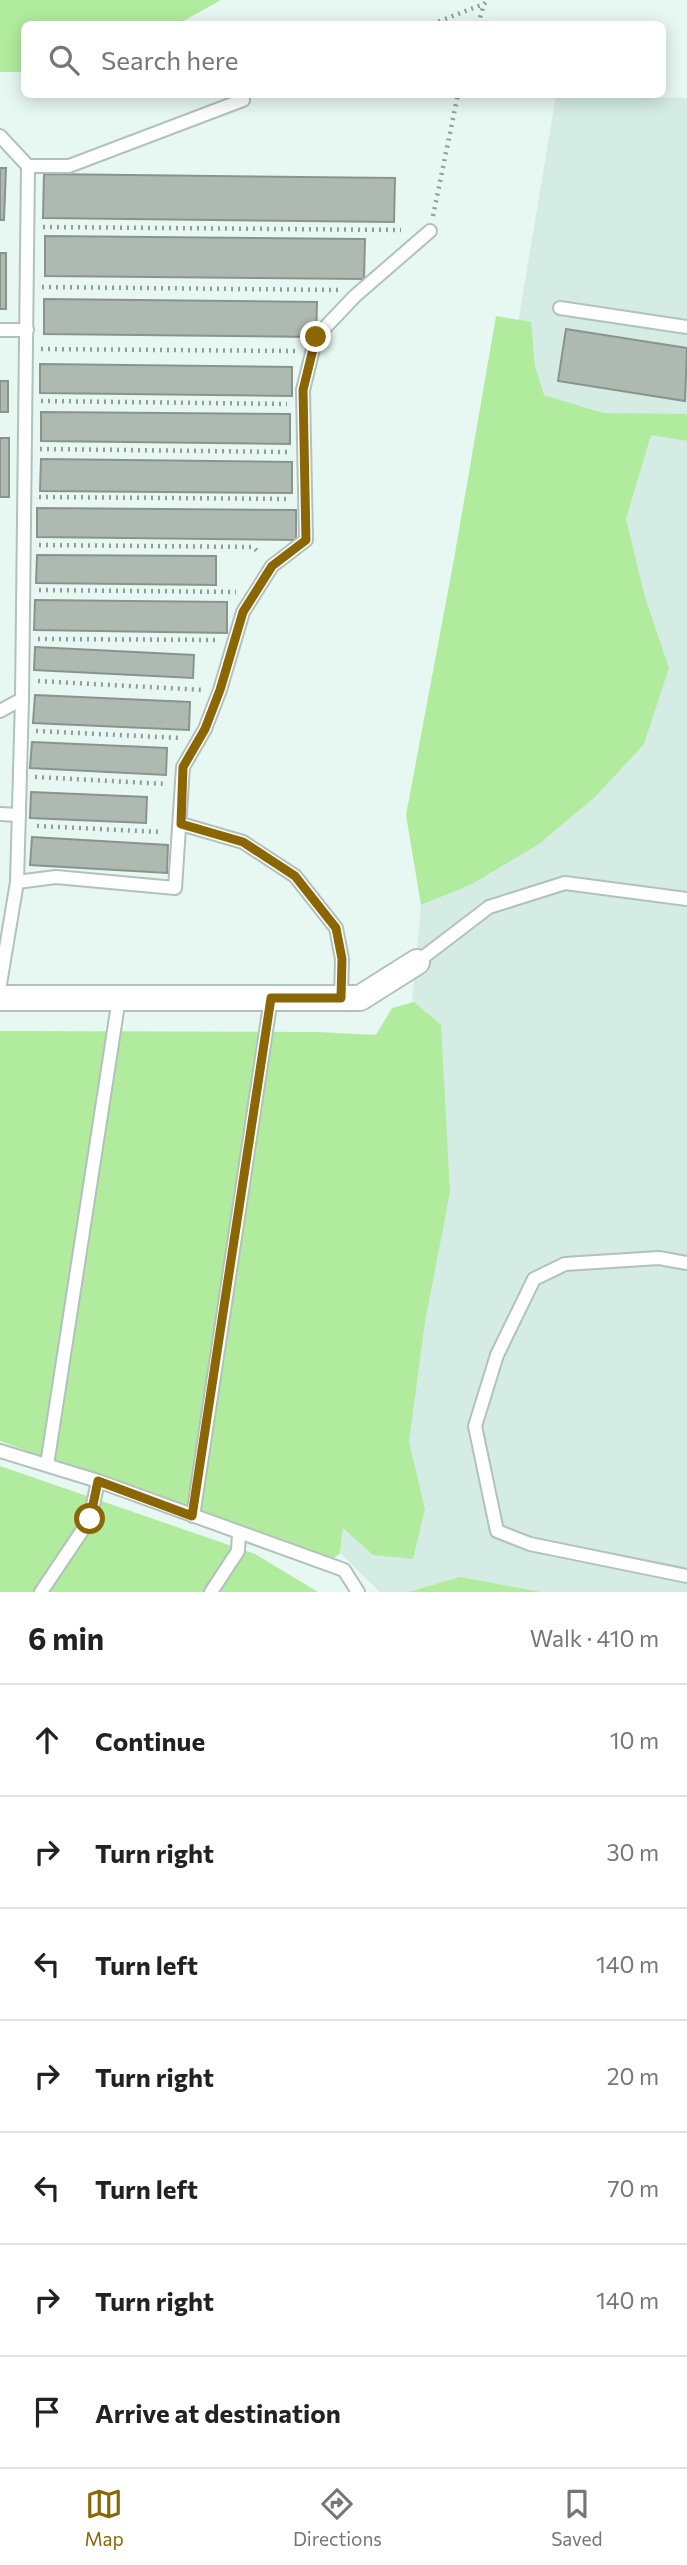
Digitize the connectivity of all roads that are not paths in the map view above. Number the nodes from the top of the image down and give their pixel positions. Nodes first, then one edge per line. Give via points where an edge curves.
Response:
1 (243, 100) dead end
2 (0, 136) edge
3 (28, 166) junction
4 (430, 231) road end
5 (560, 308) dead end
6 (687, 327) edge
7 (0, 330) edge
8 (27, 330) junction
9 (22, 699) junction
10 (0, 711) edge
11 (0, 814) edge
12 (19, 820) junction
13 (180, 828) junction
14 (17, 882) junction
15 (687, 899) edge
16 (417, 962) joint
17 (0, 984) edge
18 (0, 998) edge
19 (119, 998) junction
20 (271, 998) junction
21 (341, 998) junction
22 (687, 1263) edge
23 (0, 1451) edge
24 (47, 1465) junction
25 (98, 1481) junction
26 (192, 1516) junction
27 (239, 1533) junction
28 (687, 1576) edge
29 (41, 1592) edge
30 (211, 1592) edge
31 (358, 1592) edge

1 - 3 lane via 69,166
2 - 3 lane
3 - 8 lane
4 - 13 lane via 316,337 303,390 306,540 272,566 243,612 220,690 183,767
5 - 6 lane
7 - 8 lane
8 - 9 lane
9 - 10 lane
9 - 12 lane
11 - 12 lane
12 - 14 lane
13 - 14 lane via 175,888 56,877
13 - 21 lane via 243,842 295,876 336,928 342,959
14 - 17 lane
15 - 16 lane via 565,883 489,906
16 - 21 street via 360,998
18 - 19 street
19 - 20 street
19 - 24 lane
20 - 21 street
20 - 26 lane
22 - 28 lane via 659,1258 565,1264 534,1279 497,1354 475,1426 497,1531 530,1544
23 - 24 lane
24 - 25 lane
25 - 26 lane
25 - 29 lane via 90,1519
26 - 27 lane
27 - 30 lane via 238,1551
27 - 31 lane via 344,1570

